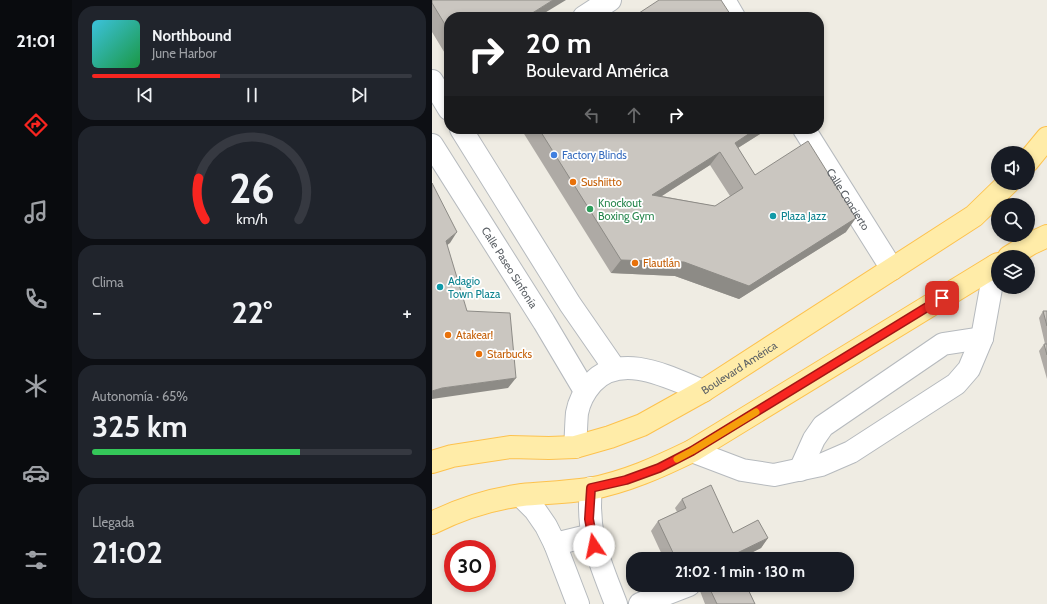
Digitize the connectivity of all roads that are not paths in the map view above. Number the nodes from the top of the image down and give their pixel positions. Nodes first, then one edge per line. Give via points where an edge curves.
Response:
1 (610, 0) edge
2 (724, 0) edge
3 (592, 12) edge
4 (731, 12) edge
5 (432, 81) edge
6 (444, 108) edge
7 (464, 134) edge
8 (807, 134) edge
9 (1047, 138) edge
10 (432, 145) edge
11 (1035, 153) edge
12 (1001, 190) edge
13 (1047, 236) edge
14 (1020, 250) edge
15 (991, 268) edge
16 (892, 269) junction
17 (993, 294) edge
18 (982, 338) junction
19 (616, 369) junction
20 (585, 391) junction
21 (703, 392) junction
22 (575, 447) junction
23 (692, 451) junction
24 (432, 462) edge
25 (800, 470) junction
26 (591, 488) junction
27 (521, 496) junction
28 (432, 523) edge
29 (592, 535) junction
30 (555, 544) junction
31 (671, 592) edge
32 (578, 604) edge
33 (616, 604) edge
34 (640, 604) edge

1 - 3 street
2 - 4 street
5 - 6 street
7 - 19 street via 570,304
8 - 16 street, Calle Concierto
9 - 11 main road
10 - 20 street, Calle Paseo Sinfonía
12 - 16 main road, Boulevard América via 974,216
13 - 14 main road
15 - 23 main road
16 - 21 main road, Boulevard América
17 - 18 street
18 - 25 street via 969,369 956,384 851,452 821,465
18 - 25 street via 943,344 823,426
19 - 20 street via 599,376
19 - 21 street via 653,371
20 - 22 street via 577,412
21 - 22 main road, Boulevard América via 642,425
22 - 24 main road, Boulevard América via 510,447 452,456
23 - 25 street via 742,470 774,475
23 - 26 main road via 659,468 626,480
26 - 27 main road
26 - 29 street via 589,519
27 - 28 main road via 483,503
27 - 30 street via 539,515
29 - 30 street
29 - 33 street
30 - 32 street
31 - 34 street

